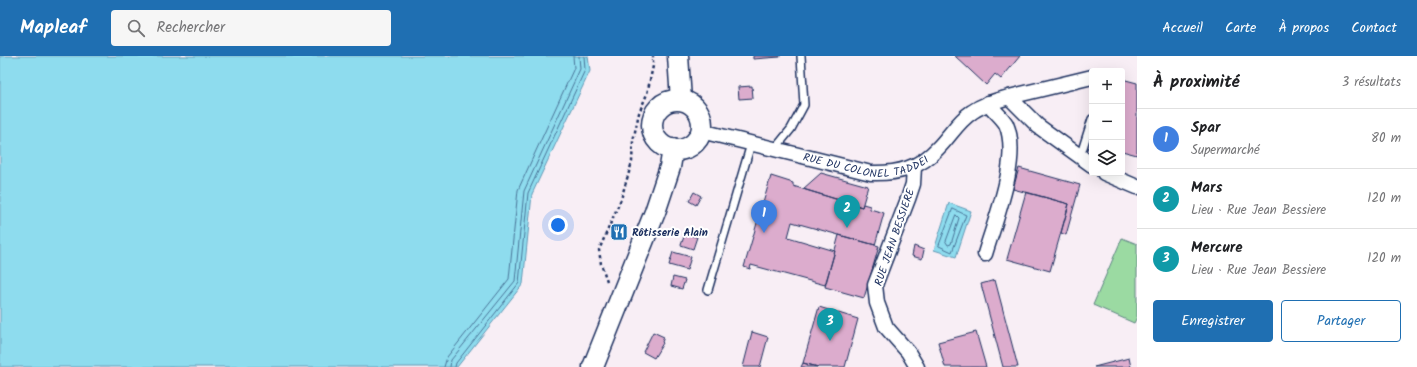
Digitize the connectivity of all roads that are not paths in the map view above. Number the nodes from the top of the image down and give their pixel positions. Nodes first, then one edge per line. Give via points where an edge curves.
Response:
1 (678, 56) edge
2 (801, 56) edge
3 (1089, 78) edge
4 (1009, 97) junction
5 (681, 100) junction
6 (988, 103) junction
7 (701, 131) junction
8 (1089, 140) edge
9 (751, 144) junction
10 (673, 149) junction
11 (774, 150) junction
12 (1086, 161) edge
13 (914, 167) junction
14 (1111, 176) edge
15 (1137, 188) edge
16 (985, 254) dead end
17 (708, 290) dead end
18 (594, 367) edge
19 (917, 367) edge

1 - 5 main road
2 - 11 lane via 804,105 800,115
3 - 4 street, RUE DU COLONEL TADDEI
4 - 6 street, RUE DU COLONEL TADDEI
4 - 12 street via 1038,126
5 - 7 main road via 698,111 702,123
5 - 10 main road via 673,100 660,107 652,120 654,136 665,147
6 - 13 street, RUE DU COLONEL TADDEI via 972,112 926,160
6 - 16 street via 1005,123 1011,143 1010,166
7 - 9 street, RUE DU COLONEL TADDEI
7 - 10 main road via 698,138 687,148
8 - 12 lane
9 - 11 street, RUE DU COLONEL TADDEI
9 - 17 lane
10 - 18 main road via 670,167 655,212
11 - 13 street, RUE DU COLONEL TADDEI via 871,173 887,173
13 - 19 street, RUE JEAN BESSIERE via 910,192 875,285 877,303 886,327 908,352
14 - 15 street

